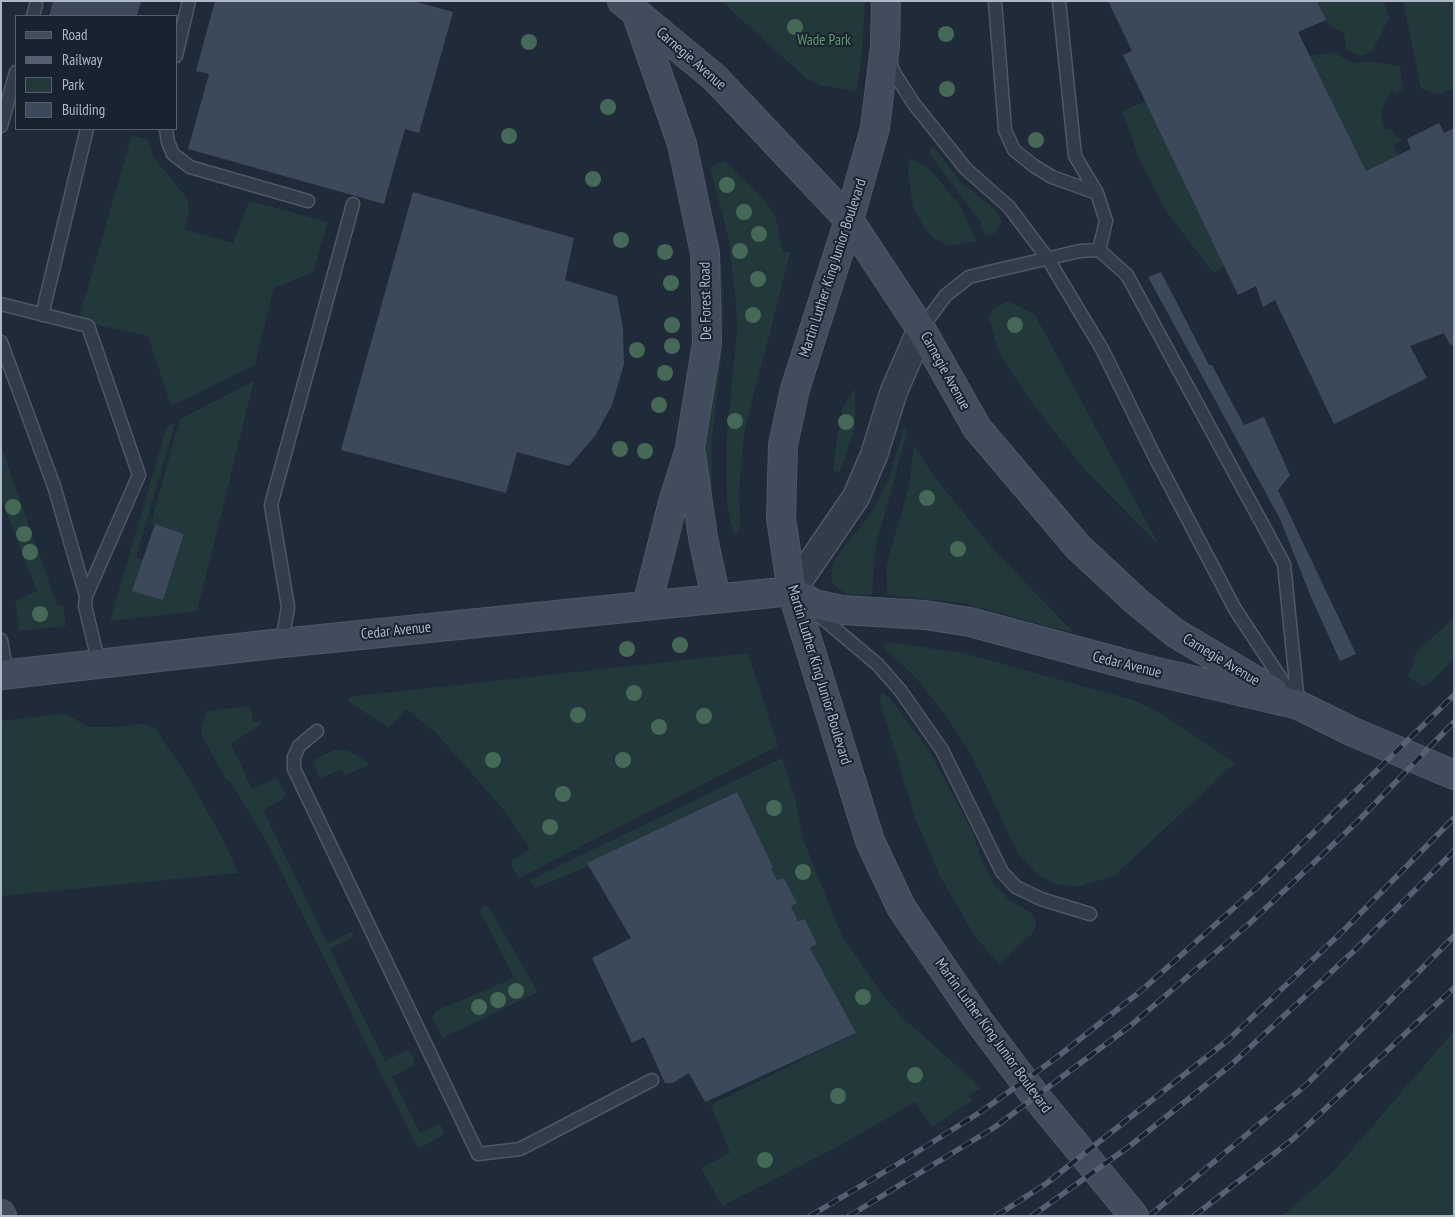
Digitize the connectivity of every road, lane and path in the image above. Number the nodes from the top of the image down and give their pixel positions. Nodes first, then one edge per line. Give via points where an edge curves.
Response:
1 (189, 1) edge
2 (886, 1) edge
3 (995, 1) edge
4 (1059, 1) edge
5 (629, 6) edge
6 (885, 46) junction
7 (178, 48) edge
8 (15, 80) edge
9 (12, 106) edge
10 (1, 126) edge
11 (87, 130) edge
12 (166, 130) edge
13 (1097, 193) junction
14 (308, 201) dead end
15 (353, 204) dead end
16 (849, 220) junction
17 (1099, 250) junction
18 (1048, 259) junction
19 (1, 304) edge
20 (42, 315) junction
21 (921, 329) junction
22 (1, 342) edge
23 (690, 448) junction
24 (792, 591) junction
25 (86, 596) junction
26 (716, 598) junction
27 (647, 605) junction
28 (1, 640) edge
29 (282, 643) junction
30 (99, 664) junction
31 (4, 675) edge
32 (1298, 705) junction
33 (317, 731) dead end
34 (1454, 775) edge
35 (1090, 914) dead end
36 (652, 1080) dead end
37 (1134, 1216) edge

1 - 7 lane
2 - 6 main road, Martin Luther King Junior Boulevard
3 - 13 lane via 1005,130 1014,150 1052,177
4 - 13 lane via 1074,156
5 - 16 main road, Carnegie Avenue via 715,78
5 - 23 main road, De Forest Road via 677,126 705,253 707,343
6 - 16 main road, Martin Luther King Junior Boulevard via 875,128
6 - 18 lane via 894,70 914,104 966,170 1009,207
8 - 9 lane
9 - 10 lane
11 - 20 lane
12 - 14 lane via 173,154 190,167
13 - 17 lane via 1106,221
15 - 29 lane via 271,505 288,607
16 - 21 main road, Carnegie Avenue
16 - 24 main road, Martin Luther King Junior Boulevard via 795,389 783,445 781,518
17 - 18 lane
17 - 32 lane via 1127,275 1284,564
18 - 21 lane via 969,278 945,296
18 - 32 lane via 1102,349 1235,608
19 - 20 lane
20 - 25 lane via 88,326 139,475
21 - 24 street via 894,391 860,490
21 - 32 main road, Carnegie Avenue via 977,428 1078,547 1175,633
22 - 25 lane via 54,486
23 - 26 main road, De Forest Road via 703,538
23 - 27 main road
24 - 26 main road, Cedar Avenue
24 - 32 main road, Cedar Avenue via 814,604 842,610 925,615 970,622 1188,680
24 - 35 lane via 877,664 900,690 942,750 1002,872 1016,887 1041,899
24 - 37 main road, Martin Luther King Junior Boulevard via 870,841 901,907 978,1020
25 - 30 lane via 85,606
26 - 27 main road, Cedar Avenue
27 - 29 main road, Cedar Avenue
28 - 31 lane
29 - 30 main road, Cedar Avenue
30 - 31 main road, Cedar Avenue
32 - 34 main road, Cedar Avenue
33 - 36 lane via 299,746 294,757 294,769 478,1154 520,1149

